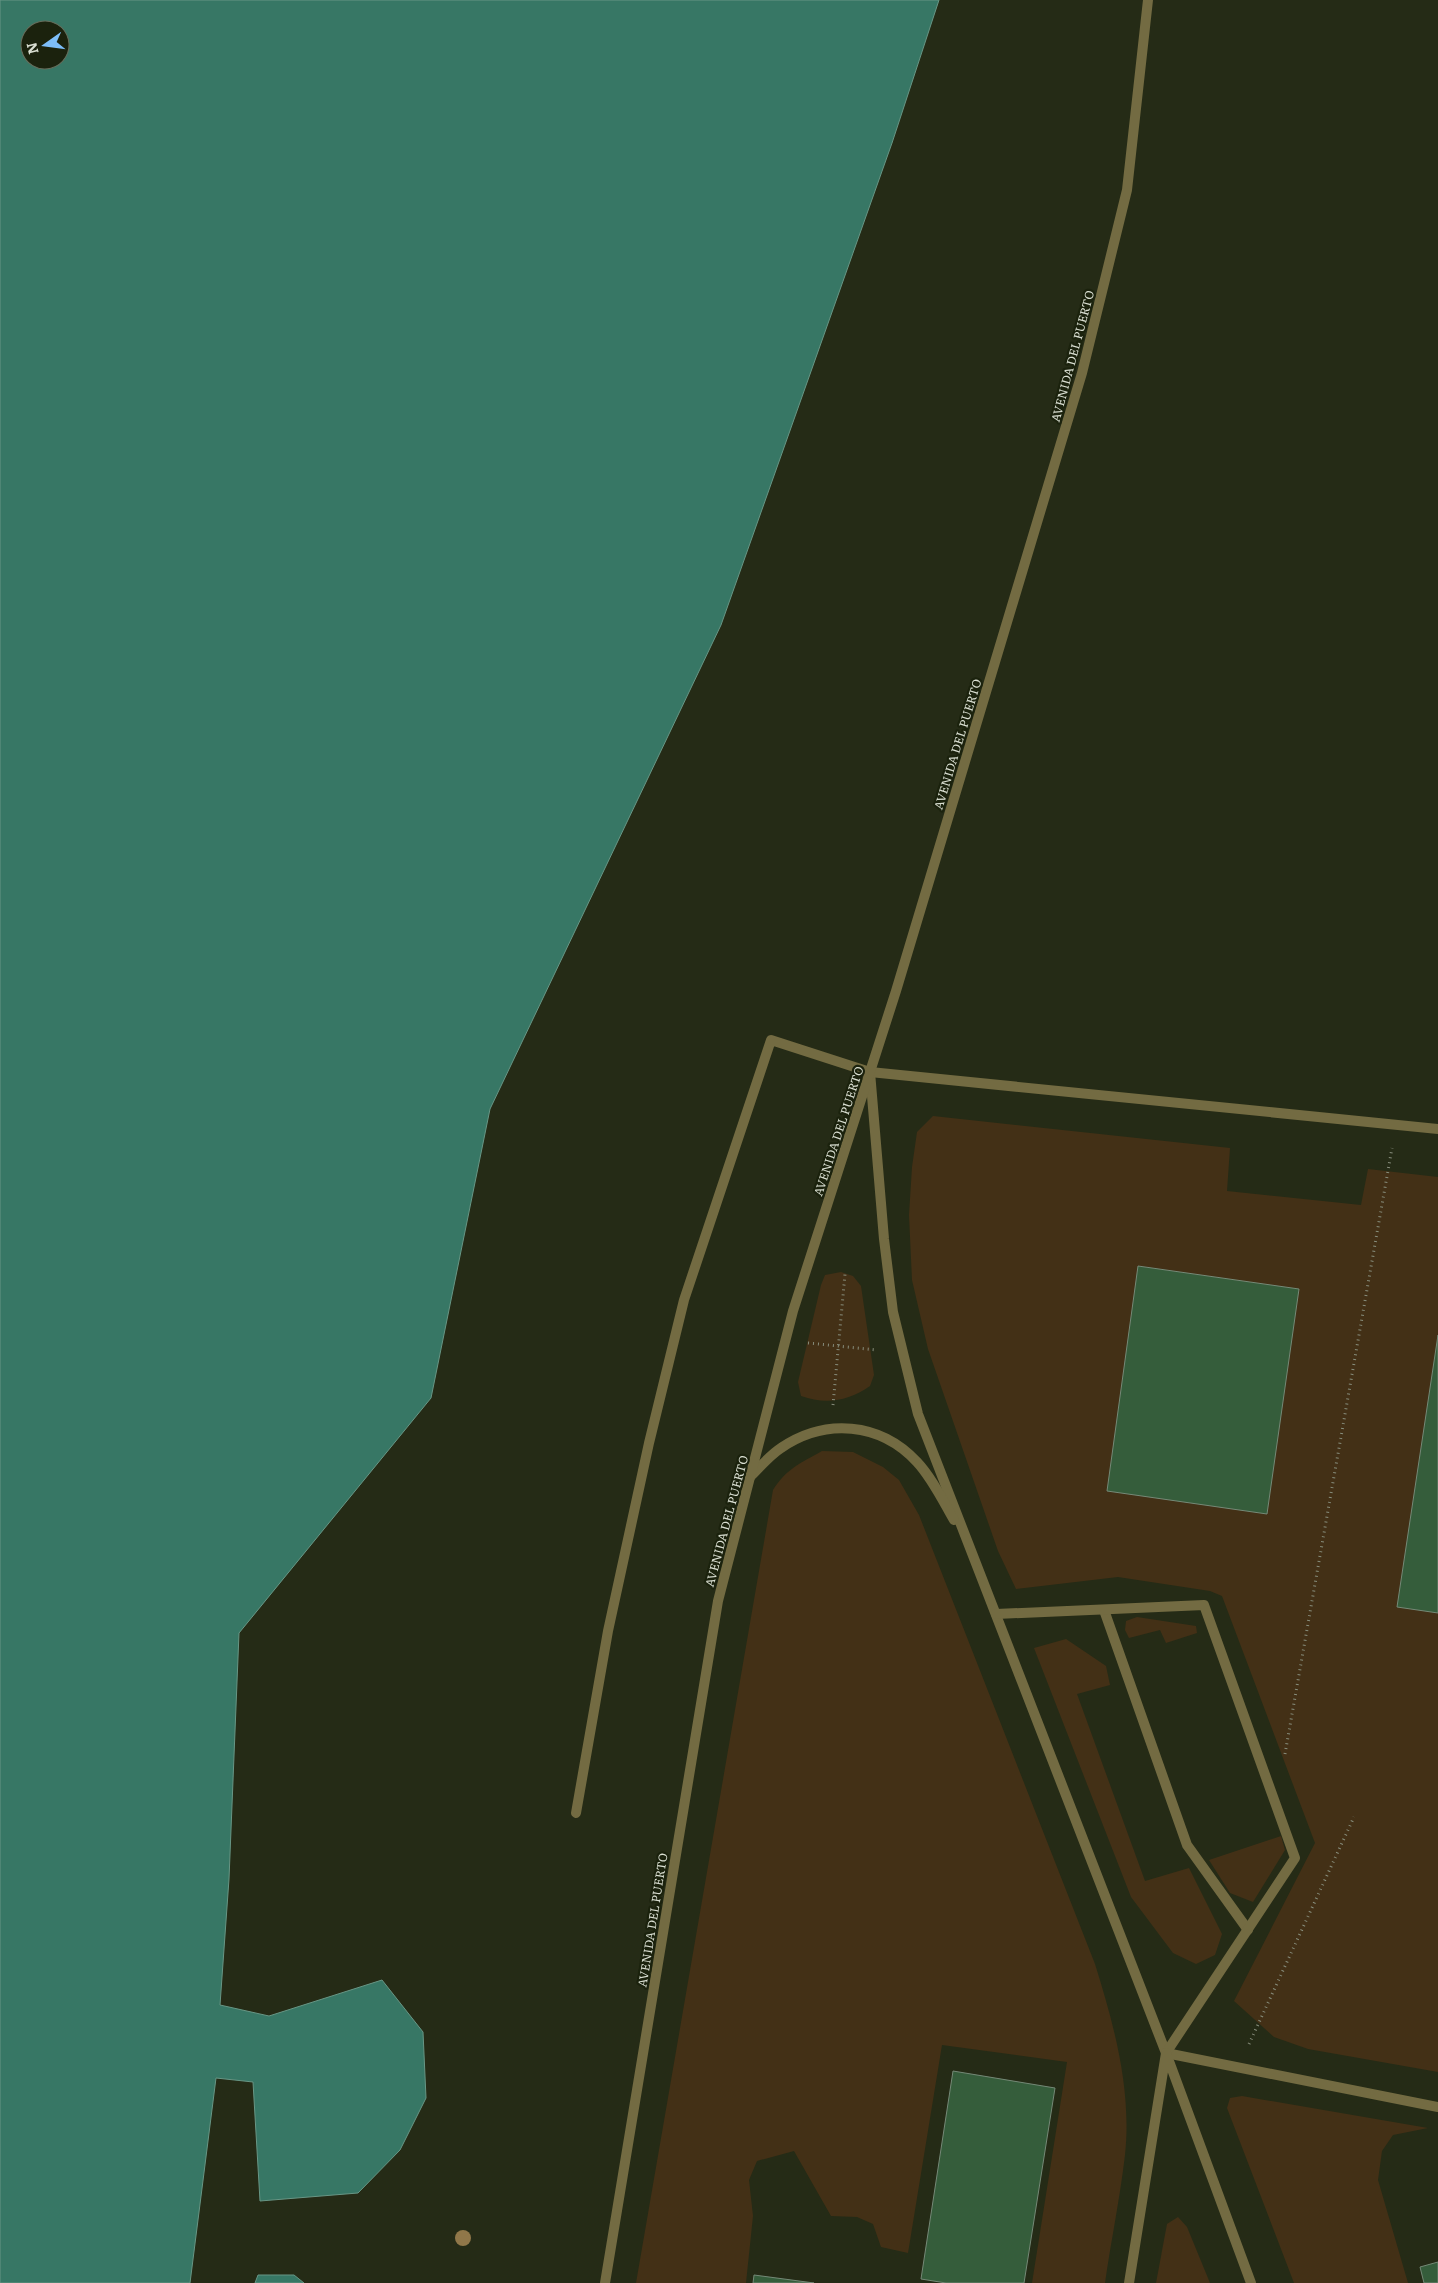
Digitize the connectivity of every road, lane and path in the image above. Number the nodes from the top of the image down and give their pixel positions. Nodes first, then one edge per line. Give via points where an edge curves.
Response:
1 (1148, 0) edge
2 (870, 1072) junction
3 (1396, 1125) junction
4 (1438, 1129) edge
5 (845, 1274) dead end
6 (807, 1343) dead end
7 (838, 1346) junction
8 (902, 1352) junction
9 (831, 1428) junction
10 (750, 1477) junction
11 (968, 1542) junction
12 (1104, 1610) junction
13 (996, 1614) junction
14 (1284, 1755) dead end
15 (576, 1813) dead end
16 (1354, 1817) dead end
17 (1248, 1930) junction
18 (1166, 2053) junction
19 (1238, 2068) junction
20 (1438, 2107) edge
21 (605, 2283) edge
22 (1129, 2283) edge
23 (1251, 2283) edge

1 - 2 street, AVENIDA DEL PUERTO via 1127,190 1082,373
2 - 3 street
2 - 8 street via 885,1248
2 - 10 street, AVENIDA DEL PUERTO via 793,1311
2 - 15 street via 771,1040 684,1300 608,1631
3 - 4 street
3 - 14 path
5 - 7 path
6 - 7 path
7 - 8 path
7 - 9 path
8 - 11 street via 918,1414
9 - 10 street via 808,1433 780,1448
9 - 11 street via 871,1430 897,1444 918,1462
10 - 21 street, AVENIDA DEL PUERTO via 718,1601
11 - 13 street
12 - 13 street
12 - 17 street via 1187,1846
12 - 17 street via 1204,1604 1296,1858
13 - 18 street
16 - 19 path
17 - 18 street
18 - 19 street
18 - 22 street
18 - 23 street
19 - 20 street

